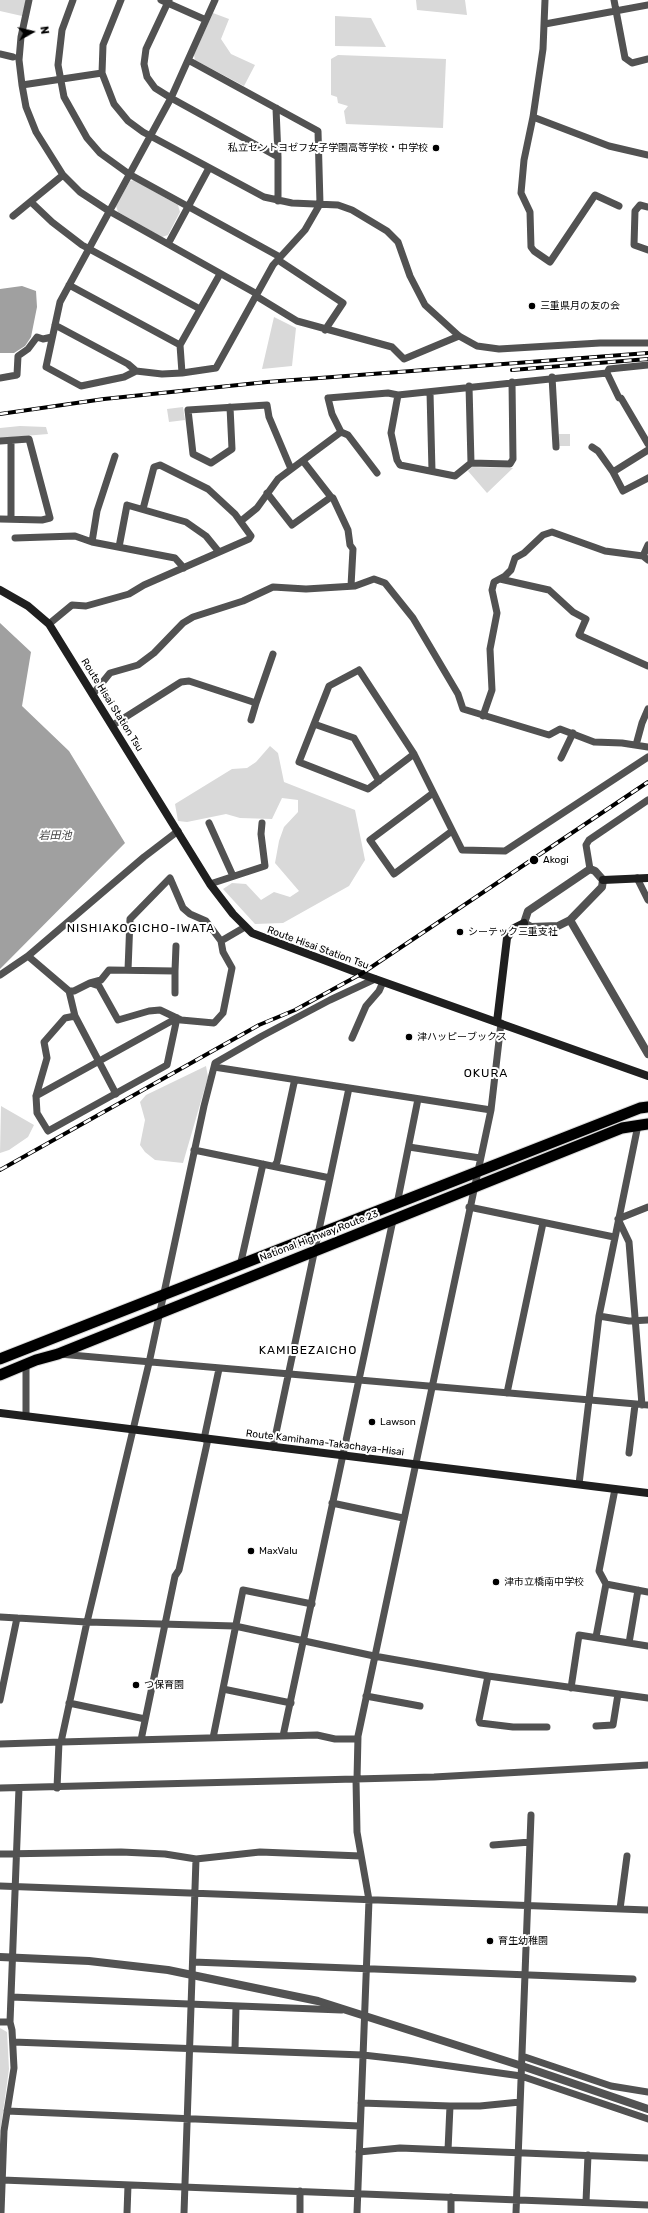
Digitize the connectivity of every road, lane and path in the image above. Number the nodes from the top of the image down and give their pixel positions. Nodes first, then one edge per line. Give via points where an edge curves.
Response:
1 (29, 0) edge
2 (73, 0) edge
3 (121, 0) edge
4 (215, 0) edge
5 (546, 0) edge
6 (614, 0) edge
7 (166, 1) edge
8 (648, 5) edge
9 (616, 12) junction
10 (206, 20) junction
11 (545, 24) junction
12 (0, 54) edge
13 (13, 57) dead end
14 (188, 60) junction
15 (648, 60) edge
16 (102, 72) junction
17 (60, 79) junction
18 (22, 85) junction
19 (170, 98) junction
20 (276, 108) junction
21 (534, 117) junction
22 (150, 136) junction
23 (648, 155) edge
24 (278, 157) junction
25 (209, 168) junction
26 (129, 174) junction
27 (63, 175) junction
28 (278, 201) junction
29 (32, 202) junction
30 (320, 204) junction
31 (188, 206) junction
32 (619, 206) dead end
33 (648, 208) edge
34 (109, 211) junction
35 (13, 216) dead end
36 (168, 244) junction
37 (89, 248) junction
38 (648, 250) edge
39 (279, 259) junction
40 (220, 274) junction
41 (69, 285) junction
42 (257, 295) junction
43 (200, 309) junction
44 (55, 325) junction
45 (325, 330) junction
46 (459, 336) junction
47 (52, 337) junction
48 (648, 343) edge
49 (180, 345) junction
50 (648, 366) edge
51 (136, 371) junction
52 (182, 373) junction
53 (607, 373) junction
54 (0, 378) edge
55 (552, 378) junction
56 (512, 382) junction
57 (469, 386) junction
58 (430, 392) junction
59 (398, 395) junction
60 (230, 407) junction
61 (341, 432) junction
62 (11, 440) junction
63 (0, 441) edge
64 (648, 444) edge
65 (556, 447) dead end
66 (592, 447) dead end
67 (648, 450) edge
68 (115, 456) dead end
69 (303, 460) junction
70 (471, 463) junction
71 (291, 469) junction
72 (432, 471) junction
73 (612, 472) junction
74 (376, 473) dead end
75 (648, 478) edge
76 (267, 493) junction
77 (331, 497) junction
78 (143, 509) junction
79 (10, 518) junction
80 (0, 519) edge
81 (241, 521) junction
82 (15, 538) dead end
83 (92, 542) junction
84 (648, 546) edge
85 (119, 547) junction
86 (219, 552) junction
87 (645, 558) edge
88 (184, 568) junction
89 (500, 579) junction
90 (351, 586) junction
91 (0, 590) edge
92 (49, 624) junction
93 (274, 654) dead end
94 (648, 666) edge
95 (93, 694) junction
96 (256, 704) junction
97 (648, 709) edge
98 (483, 716) junction
99 (251, 720) dead end
100 (314, 724) junction
101 (113, 725) junction
102 (572, 733) junction
103 (636, 745) junction
104 (648, 747) edge
105 (414, 754) junction
106 (648, 757) edge
107 (561, 758) dead end
108 (379, 781) junction
109 (434, 793) junction
110 (648, 800) edge
111 (209, 823) dead end
112 (262, 823) dead end
113 (178, 831) junction
114 (452, 831) junction
115 (590, 869) junction
116 (233, 876) junction
117 (637, 878) junction
118 (648, 878) edge
119 (603, 880) junction
120 (210, 884) junction
121 (648, 900) edge
122 (570, 920) junction
123 (524, 923) junction
124 (244, 927) junction
125 (221, 941) junction
126 (176, 946) dead end
127 (28, 956) junction
128 (128, 970) junction
129 (175, 971) junction
130 (0, 975) edge
131 (379, 980) junction
132 (90, 983) junction
133 (69, 991) junction
134 (175, 993) dead end
135 (75, 1016) junction
136 (177, 1018) junction
137 (499, 1022) junction
138 (352, 1038) dead end
139 (648, 1054) edge
140 (98, 1061) junction
141 (214, 1067) junction
142 (648, 1076) edge
143 (296, 1080) junction
144 (349, 1088) junction
145 (116, 1094) junction
146 (36, 1096) junction
147 (418, 1099) junction
148 (645, 1106) edge
149 (491, 1110) junction
150 (643, 1124) edge
151 (409, 1146) junction
152 (194, 1150) junction
153 (480, 1158) junction
154 (263, 1164) junction
155 (274, 1166) junction
156 (477, 1173) junction
157 (330, 1178) junction
158 (474, 1188) junction
159 (397, 1204) junction
160 (648, 1206) edge
161 (469, 1207) junction
162 (618, 1219) junction
163 (393, 1220) junction
164 (543, 1223) junction
165 (318, 1235) junction
166 (614, 1237) junction
167 (315, 1250) junction
168 (240, 1266) junction
169 (162, 1296) junction
170 (159, 1312) junction
171 (599, 1316) junction
172 (635, 1320) junction
173 (648, 1320) edge
174 (58, 1354) junction
175 (0, 1359) edge
176 (149, 1363) junction
177 (26, 1364) junction
178 (219, 1369) junction
179 (0, 1374) edge
180 (289, 1375) junction
181 (359, 1380) junction
182 (432, 1386) junction
183 (507, 1393) junction
184 (590, 1400) junction
185 (642, 1405) edge
186 (0, 1413) edge
187 (26, 1416) junction
188 (134, 1429) junction
189 (206, 1439) junction
190 (273, 1447) junction
191 (629, 1453) dead end
192 (343, 1456) junction
193 (415, 1464) junction
194 (579, 1484) junction
195 (615, 1489) junction
196 (648, 1492) edge
197 (332, 1503) junction
198 (403, 1518) junction
199 (606, 1584) junction
200 (638, 1590) junction
201 (648, 1592) edge
202 (312, 1604) junction
203 (0, 1617) edge
204 (17, 1618) junction
205 (87, 1622) junction
206 (166, 1624) junction
207 (235, 1626) junction
208 (596, 1637) junction
209 (304, 1641) junction
210 (630, 1643) junction
211 (648, 1646) edge
212 (374, 1656) junction
213 (488, 1676) junction
214 (571, 1688) junction
215 (223, 1689) junction
216 (618, 1694) junction
217 (366, 1696) junction
218 (648, 1698) edge
219 (0, 1700) edge
220 (69, 1703) junction
221 (291, 1703) junction
222 (420, 1706) dead end
223 (145, 1719) junction
224 (596, 1726) dead end
225 (547, 1727) dead end
226 (283, 1736) junction
227 (212, 1738) junction
228 (358, 1739) junction
229 (141, 1740) junction
230 (60, 1742) junction
231 (0, 1744) edge
232 (648, 1765) edge
233 (356, 1779) junction
234 (0, 1788) edge
235 (19, 1788) junction
236 (57, 1788) junction
237 (531, 1815) dead end
238 (530, 1842) junction
239 (492, 1845) dead end
240 (16, 1852) junction
241 (0, 1854) edge
242 (362, 1856) junction
243 (627, 1856) dead end
244 (196, 1859) junction
245 (0, 1886) edge
246 (14, 1886) junction
247 (195, 1893) junction
248 (369, 1900) junction
249 (527, 1905) junction
250 (620, 1909) junction
251 (648, 1910) edge
252 (0, 1957) edge
253 (12, 1958) junction
254 (193, 1962) junction
255 (366, 1969) junction
256 (193, 1974) junction
257 (524, 1974) junction
258 (633, 1979) dead end
259 (11, 1997) junction
260 (192, 2004) junction
261 (236, 2006) junction
262 (347, 2010) junction
263 (364, 2015) junction
264 (0, 2022) edge
265 (10, 2022) junction
266 (13, 2042) junction
267 (190, 2049) junction
268 (235, 2050) junction
269 (363, 2055) junction
270 (522, 2056) junction
271 (522, 2066) junction
272 (521, 2076) junction
273 (648, 2092) edge
274 (361, 2102) junction
275 (520, 2102) junction
276 (450, 2106) junction
277 (648, 2109) edge
278 (7, 2112) junction
279 (188, 2118) junction
280 (648, 2119) edge
281 (360, 2126) junction
282 (448, 2150) junction
283 (359, 2152) junction
284 (518, 2153) junction
285 (588, 2155) junction
286 (648, 2158) edge
287 (2, 2180) junction
288 (128, 2185) junction
289 (185, 2187) junction
290 (300, 2191) junction
291 (358, 2194) junction
292 (451, 2197) junction
293 (517, 2200) junction
294 (586, 2202) junction
295 (648, 2205) edge
296 (1, 2213) edge
297 (127, 2213) edge
298 (184, 2213) edge
299 (300, 2213) edge
300 (357, 2213) edge
301 (451, 2213) edge
302 (516, 2213) edge

1 - 18 street via 19,60
2 - 17 street via 66,16 60,43
3 - 16 street via 103,45
4 - 10 street
5 - 11 street
6 - 9 street
7 - 10 street
7 - 19 street via 146,49 144,64 150,82
8 - 9 street
9 - 11 street
9 - 15 street via 625,58 632,63
10 - 14 street
11 - 21 street
12 - 13 street
14 - 19 street
14 - 20 street
16 - 17 street
16 - 22 street via 114,104 128,121
17 - 18 street
17 - 26 street via 64,97 87,138 104,156
18 - 27 street via 26,107 36,132
19 - 22 street
19 - 24 street
20 - 24 street
20 - 30 street via 318,131
21 - 23 street via 609,146
21 - 32 street via 524,160 521,193 530,212 531,247 534,251 550,262 595,195
22 - 25 street
22 - 26 street
24 - 28 street
25 - 28 street via 258,194
25 - 31 street
26 - 31 street
26 - 34 street
27 - 29 street
27 - 34 street via 80,192
28 - 30 street
29 - 35 street
29 - 37 street via 52,222
30 - 39 street via 305,230
30 - 46 street via 344,206 393,237 401,249 419,297 430,312
31 - 36 street
31 - 39 street
33 - 38 street via 640,205 635,211 634,245
34 - 36 street
34 - 37 street
36 - 40 street
37 - 41 street
37 - 43 street
39 - 42 street
39 - 45 street via 343,303
40 - 42 street
40 - 43 street
41 - 44 street via 60,302
41 - 49 street
42 - 45 street via 288,317
42 - 52 street via 216,368
43 - 49 street
44 - 47 street
44 - 51 street via 128,364
45 - 46 street via 392,347 404,359
46 - 48 street via 477,346 499,349
47 - 51 street via 46,367 80,386 124,377
47 - 54 street via 37,337 28,349 18,356 17,375
49 - 52 street
50 - 53 street via 609,369
51 - 52 street
53 - 55 street
53 - 64 street via 619,398
55 - 56 street
55 - 65 street
56 - 57 street
56 - 70 street via 513,460 510,464
57 - 58 street
57 - 70 street
58 - 59 street
58 - 72 street
59 - 61 street via 388,393 328,398
59 - 72 street via 391,433 397,460 400,465
60 - 60 street via 188,410 193,454 211,464 232,449
60 - 71 street via 267,405 269,418
61 - 69 street
61 - 74 street via 348,435
62 - 63 street
62 - 79 street
62 - 79 street via 29,439 50,518
66 - 73 street via 598,451
67 - 73 street
68 - 83 street via 99,504
69 - 71 street
69 - 77 street
70 - 72 street via 455,476
71 - 76 street via 278,479
73 - 75 street via 624,491
76 - 77 street via 292,526
76 - 81 street via 257,508
77 - 90 street via 348,530 353,549
78 - 81 street via 154,467 160,465 208,489
78 - 85 street via 127,505
78 - 86 street via 186,522 206,536
79 - 80 street
81 - 86 street via 251,536 249,539
82 - 83 street via 75,536
83 - 85 street
84 - 87 street
85 - 88 street via 175,558
86 - 88 street
87 - 89 street via 605,551 557,532 548,532 515,558 511,570
88 - 92 street via 115,600 86,606 72,605
89 - 94 street via 549,590 573,612 586,619 579,635
89 - 98 street via 494,582 492,590 497,613 490,649 492,690
90 - 95 street via 273,588 193,617 183,623 154,653 138,665 110,672
90 - 98 street via 374,579 385,582 413,618 458,694 464,709
91 - 92 main road, Route Hisai Station Tsu via 28,606
92 - 95 main road, Route Hisai Station Tsu
93 - 96 street
95 - 101 main road, Route Hisai Station Tsu
96 - 99 street
96 - 101 street via 189,681 181,682
97 - 103 street
98 - 102 street via 549,735 560,728
100 - 105 street via 329,686 359,670
100 - 108 street via 354,738
100 - 108 street via 299,762 368,789
101 - 113 main road, Route Hisai Station Tsu
102 - 103 street via 594,742
102 - 107 street
103 - 104 street
105 - 108 street
105 - 109 street
106 - 114 street via 505,851 462,850
109 - 114 street
109 - 114 street via 370,840 394,874
110 - 115 street via 589,840 586,846
111 - 116 street
112 - 116 street via 265,866
113 - 120 main road, Route Hisai Station Tsu
113 - 127 street
115 - 119 street
115 - 123 street via 528,911
116 - 120 street
117 - 118 main road
117 - 119 main road
117 - 121 street
119 - 122 street via 602,887
120 - 124 main road, Route Hisai Station Tsu
122 - 123 street via 558,926 531,928
122 - 139 street
123 - 137 main road via 514,928 507,938
124 - 125 street
124 - 131 main road, Route Hisai Station Tsu via 261,938
125 - 128 street via 206,921 183,908 170,878 130,919
125 - 136 street via 223,952 232,968 223,1013 214,1023
126 - 129 street
127 - 130 street
127 - 133 street
128 - 129 street
128 - 132 street via 109,970 101,980
129 - 134 street
131 - 137 main road, Route Hisai Station Tsu
131 - 138 street via 379,991 366,1006
131 - 141 street via 262,1036 215,1063
132 - 133 street
132 - 136 street via 99,986 118,1020 154,1010 168,1012
133 - 135 street
135 - 140 street
135 - 146 street via 65,1018 44,1042 47,1058
136 - 140 street
136 - 145 street via 167,1066
137 - 142 main road, Route Hisai Station Tsu
137 - 149 street
140 - 145 street
140 - 146 street
141 - 143 street
141 - 152 street
143 - 144 street
143 - 155 street
144 - 147 street
144 - 157 street
145 - 146 street via 48,1131 37,1113
147 - 149 street
147 - 151 street
148 - 156 highway, National Highway Route 23
149 - 153 street
150 - 158 highway, National Highway Route 23 via 622,1128
150 - 162 street
151 - 153 street
151 - 159 street
152 - 154 street
152 - 169 street
153 - 156 street
154 - 155 street
154 - 168 street
155 - 157 street
156 - 158 street
156 - 159 highway, National Highway Route 23
157 - 165 street
158 - 161 street
158 - 163 highway, National Highway Route 23
159 - 165 highway, National Highway Route 23
160 - 162 street
161 - 164 street
161 - 182 street
162 - 166 street
162 - 172 street via 629,1242
163 - 167 highway, National Highway Route 23
163 - 181 street
164 - 166 street
164 - 183 street
165 - 167 street
165 - 168 highway, National Highway Route 23
166 - 171 street
167 - 170 highway, National Highway Route 23
167 - 180 street
168 - 169 highway, National Highway Route 23
169 - 170 street
169 - 175 highway, National Highway Route 23
170 - 174 highway, National Highway Route 23
170 - 176 street
171 - 172 street
171 - 184 street
172 - 173 street
172 - 185 street
174 - 176 street
174 - 177 highway, National Highway Route 23
176 - 178 street
176 - 188 street
177 - 179 highway, National Highway Route 23
177 - 187 street
178 - 180 street
178 - 189 street
180 - 181 street
180 - 190 street
181 - 182 street
181 - 192 street
182 - 183 street
182 - 193 street
183 - 184 street
184 - 185 street
184 - 194 street
185 - 191 street
186 - 187 main road, Route Kamihama-Takachaya-Hisai
187 - 188 main road, Route Kamihama-Takachaya-Hisai
188 - 189 main road, Route Kamihama-Takachaya-Hisai
188 - 205 street
189 - 190 main road, Route Kamihama-Takachaya-Hisai
189 - 206 street
190 - 192 main road, Route Kamihama-Takachaya-Hisai
192 - 193 main road, Route Kamihama-Takachaya-Hisai
192 - 197 street
193 - 194 main road, Route Kamihama-Takachaya-Hisai
193 - 198 street
194 - 195 main road, Route Kamihama-Takachaya-Hisai
195 - 196 main road, Route Kamihama-Takachaya-Hisai
195 - 199 street via 599,1571
197 - 198 street
197 - 202 street
198 - 212 street
199 - 200 street
199 - 208 street
200 - 201 street
200 - 210 street
202 - 207 street via 243,1590
202 - 209 street
203 - 204 street
204 - 205 street
204 - 219 street
205 - 206 street
205 - 220 street
206 - 207 street
206 - 223 street
207 - 209 street
207 - 215 street
208 - 210 street
208 - 214 street via 579,1636
209 - 212 street
209 - 221 street
210 - 211 street
212 - 213 street
212 - 217 street
213 - 214 street
213 - 225 street via 480,1723 513,1727
214 - 216 street
215 - 221 street
215 - 227 street
216 - 218 street
216 - 224 street via 613,1724
217 - 222 street
217 - 228 street
220 - 223 street
220 - 230 street
221 - 226 street
223 - 229 street
226 - 227 street
226 - 228 street via 316,1735
227 - 229 street
228 - 233 street
229 - 230 street
230 - 231 street
230 - 236 street
232 - 233 street
233 - 236 street
233 - 242 street via 357,1832
234 - 235 street
235 - 236 street
235 - 240 street
237 - 238 street
238 - 239 street
238 - 249 street
240 - 241 street
240 - 244 street via 121,1852 165,1854
240 - 246 street
242 - 244 street via 260,1852
242 - 248 street
243 - 250 street
244 - 247 street
245 - 246 street
246 - 247 street
246 - 253 street
247 - 248 street
247 - 254 street
248 - 249 street
248 - 255 street
249 - 250 street
249 - 257 street
250 - 251 street
252 - 253 street
253 - 256 street via 97,1962
253 - 259 street
254 - 255 street
254 - 256 street
255 - 257 street
255 - 263 street
256 - 260 street
256 - 262 street via 272,1990
257 - 258 street
257 - 270 street
259 - 260 street
259 - 265 street
260 - 261 street
260 - 267 street
261 - 262 street
261 - 268 street
262 - 263 street
263 - 269 street
263 - 271 street
264 - 265 street
265 - 266 street
266 - 267 street
266 - 278 street via 14,2068
267 - 268 street
267 - 279 street
268 - 269 street
269 - 272 street
269 - 274 street
270 - 271 street
270 - 273 street via 611,2086
271 - 272 street
271 - 277 street
272 - 275 street
272 - 280 street
274 - 276 street
274 - 281 street
275 - 276 street
275 - 284 street
276 - 282 street
278 - 279 street
278 - 287 street
279 - 281 street
279 - 289 street
281 - 283 street
282 - 283 street via 400,2148
282 - 284 street
283 - 291 street
284 - 285 street
284 - 293 street
285 - 286 street
285 - 294 street
287 - 288 street
287 - 296 street
288 - 289 street
288 - 297 street
289 - 290 street
289 - 298 street
290 - 291 street
290 - 299 street
291 - 292 street
291 - 300 street
292 - 293 street
292 - 301 street
293 - 294 street
293 - 302 street
294 - 295 street

